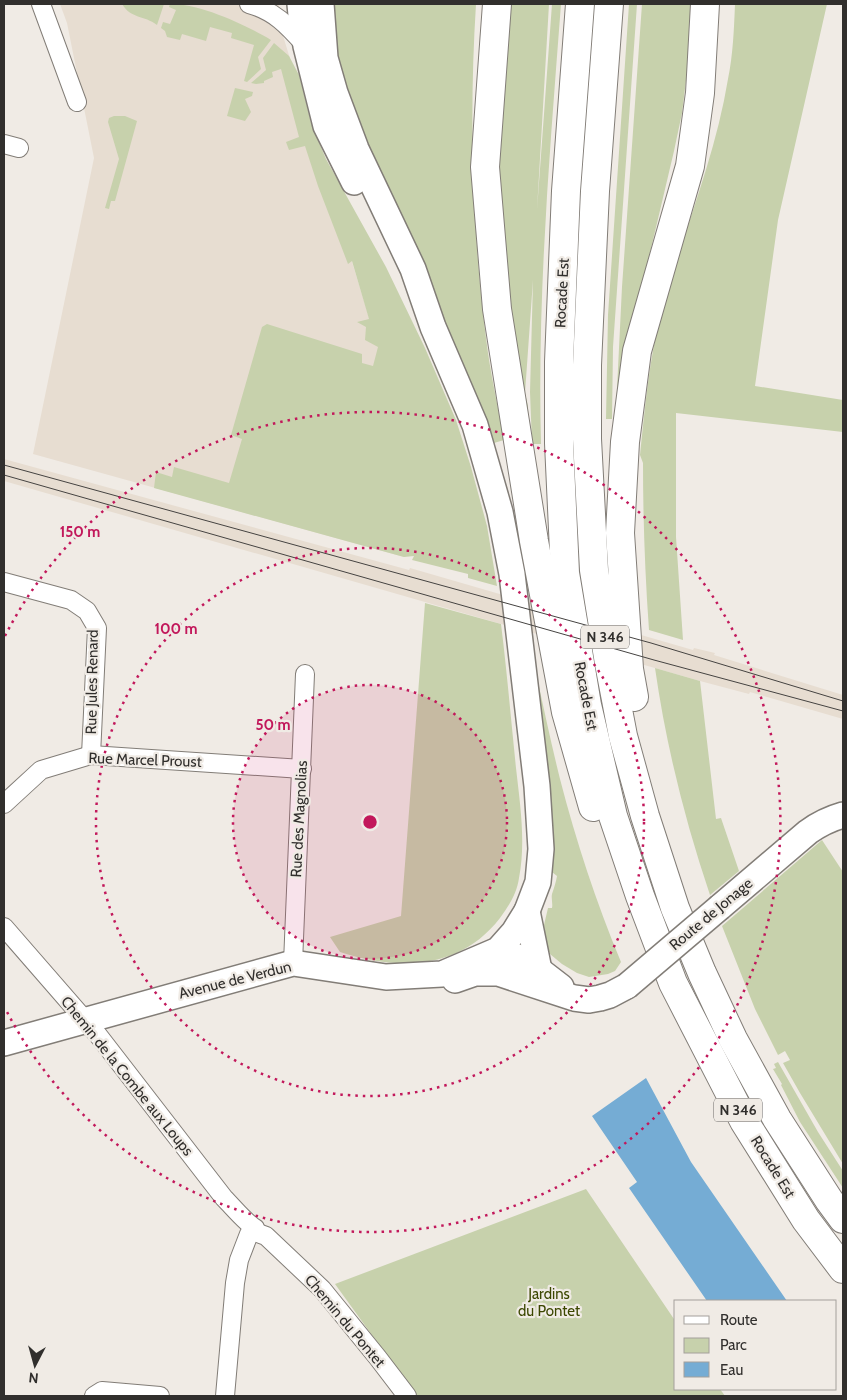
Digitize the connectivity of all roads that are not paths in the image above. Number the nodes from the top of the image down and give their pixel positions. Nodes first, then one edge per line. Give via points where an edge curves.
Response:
1 (41, 4) edge
2 (248, 4) edge
3 (497, 4) edge
4 (580, 4) edge
5 (609, 4) edge
6 (705, 4) edge
7 (307, 9) edge
8 (77, 102) dead end
9 (433, 327) junction
10 (4, 582) edge
11 (306, 674) dead end
12 (623, 736) junction
13 (90, 755) junction
14 (302, 769) junction
15 (4, 804) edge
16 (843, 816) edge
17 (527, 911) junction
18 (4, 927) edge
19 (657, 938) junction
20 (498, 950) junction
21 (303, 964) junction
22 (539, 970) junction
23 (574, 998) junction
24 (85, 1020) junction
25 (4, 1043) edge
26 (843, 1219) edge
27 (251, 1231) junction
28 (843, 1269) edge
29 (94, 1396) edge
30 (160, 1396) edge
31 (225, 1396) edge
32 (407, 1396) edge

1 - 8 street
2 - 7 street
3 - 19 highway via 486,167 497,309 534,541 566,712 599,828 632,916
4 - 19 highway, Rocade Est / N 346 via 566,191 559,362 558,443 565,573 587,705 614,816
5 - 12 highway, Rocade Est / N 346 via 594,220 587,438 594,570
6 - 12 highway via 700,93 690,166 637,351 625,442 620,534 629,669 635,703
7 - 9 main road via 356,149 412,269
7 - 9 main road via 306,46 326,126
9 - 17 main road via 475,425 500,512 512,574 537,786 541,849 538,882
10 - 13 street, Rue Jules Renard via 70,600 87,611 97,628
11 - 14 street, Rue des Magnolias
12 - 26 highway, Rocade Est / N 346 via 675,908 702,973 733,1039 777,1119
13 - 14 street, Rue Marcel Proust
13 - 15 street, Rue Marcel Proust via 41,770
14 - 21 street, Rue des Magnolias
16 - 23 main road, Route de Jonage, bridge via 831,818 808,832 627,986 600,998
17 - 20 main road
17 - 22 main road
18 - 24 street, Chemin de la Combe aux Loups
19 - 28 highway, Rocade Est / N 346 via 672,983 744,1121 806,1220
20 - 21 main road, Avenue de Verdun via 442,974 386,977
20 - 22 main road via 526,960
21 - 23 main road, Route de Jonage via 382,987 438,986 475,973 498,973
21 - 24 main road, Avenue de Verdun
22 - 23 main road
24 - 25 main road, Avenue de Verdun
24 - 27 street, Chemin de la Combe aux Loups
27 - 31 street via 239,1260 235,1283
27 - 32 street, Chemin du Pontet via 266,1236 322,1289
29 - 30 street via 102,1391

